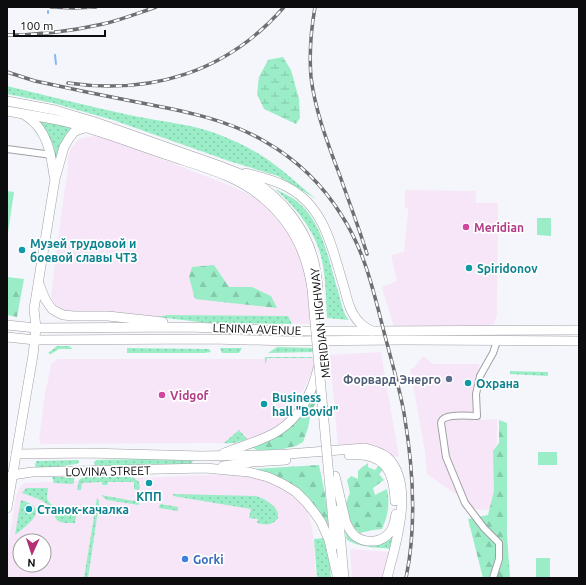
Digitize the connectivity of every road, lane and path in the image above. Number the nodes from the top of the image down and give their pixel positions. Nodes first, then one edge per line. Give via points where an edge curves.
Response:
1 (7, 101) edge
2 (7, 111) edge
3 (23, 114) junction
4 (85, 128) junction
5 (7, 149) edge
6 (52, 155) junction
7 (220, 166) junction
8 (55, 179) junction
9 (38, 283) junction
10 (315, 288) junction
11 (7, 325) edge
12 (188, 327) junction
13 (36, 328) junction
14 (499, 330) junction
15 (579, 330) edge
16 (372, 331) junction
17 (7, 337) edge
18 (35, 340) junction
19 (497, 341) junction
20 (579, 341) edge
21 (319, 365) junction
22 (87, 453) junction
23 (16, 454) junction
24 (217, 455) junction
25 (202, 456) junction
26 (202, 468) junction
27 (87, 472) junction
28 (12, 475) junction
29 (332, 476) junction
30 (7, 508) edge
31 (340, 577) edge
32 (387, 578) edge
33 (493, 578) edge

1 - 7 main road, MERIDIAN HIGHWAY via 82,118
2 - 3 main road, MERIDIAN HIGHWAY
3 - 4 main road, MERIDIAN HIGHWAY
3 - 6 main road via 39,127
4 - 8 main road via 74,132 66,142
4 - 10 main road, MERIDIAN HIGHWAY via 219,173 252,189 275,208 292,230
5 - 6 street
6 - 8 main road
7 - 10 main road, MERIDIAN HIGHWAY via 259,185 291,215 311,252 315,266
7 - 16 main road via 282,184 310,205 325,228 352,312 361,324
8 - 9 main road
9 - 12 main road via 52,309 64,315 108,316
9 - 13 main road via 34,309
10 - 21 main road, MERIDIAN HIGHWAY, bridge
10 - 29 main road, MERIDIAN HIGHWAY
11 - 13 main road, LENINA AVENUE
12 - 13 main road, LENINA AVENUE
12 - 16 main road, LENINA AVENUE
13 - 18 main road
14 - 15 main road, LENINA AVENUE
14 - 16 main road, LENINA AVENUE
14 - 19 main road
17 - 18 main road, LENINA AVENUE
18 - 19 main road, LENINA AVENUE
18 - 23 main road
19 - 20 main road, LENINA AVENUE
19 - 33 street via 480,376 476,394 477,416 445,418 441,423 446,457 465,503 499,543 499,558
21 - 24 main road via 312,390 288,423 253,442
21 - 29 main road, MERIDIAN HIGHWAY, bridge
22 - 23 main road
22 - 25 main road
22 - 27 main road
23 - 28 main road
24 - 25 main road
24 - 32 main road via 288,454 365,448 386,457 397,472 402,510
25 - 26 main road
26 - 27 main road, LOVINA STREET
26 - 29 main road via 359,454 370,456 382,462 391,475 395,495 394,523 384,538 370,542 354,535 346,523
26 - 31 main road via 259,474 296,492 324,528
27 - 28 main road, LOVINA STREET via 32,472
28 - 30 main road
29 - 31 main road, MERIDIAN HIGHWAY

